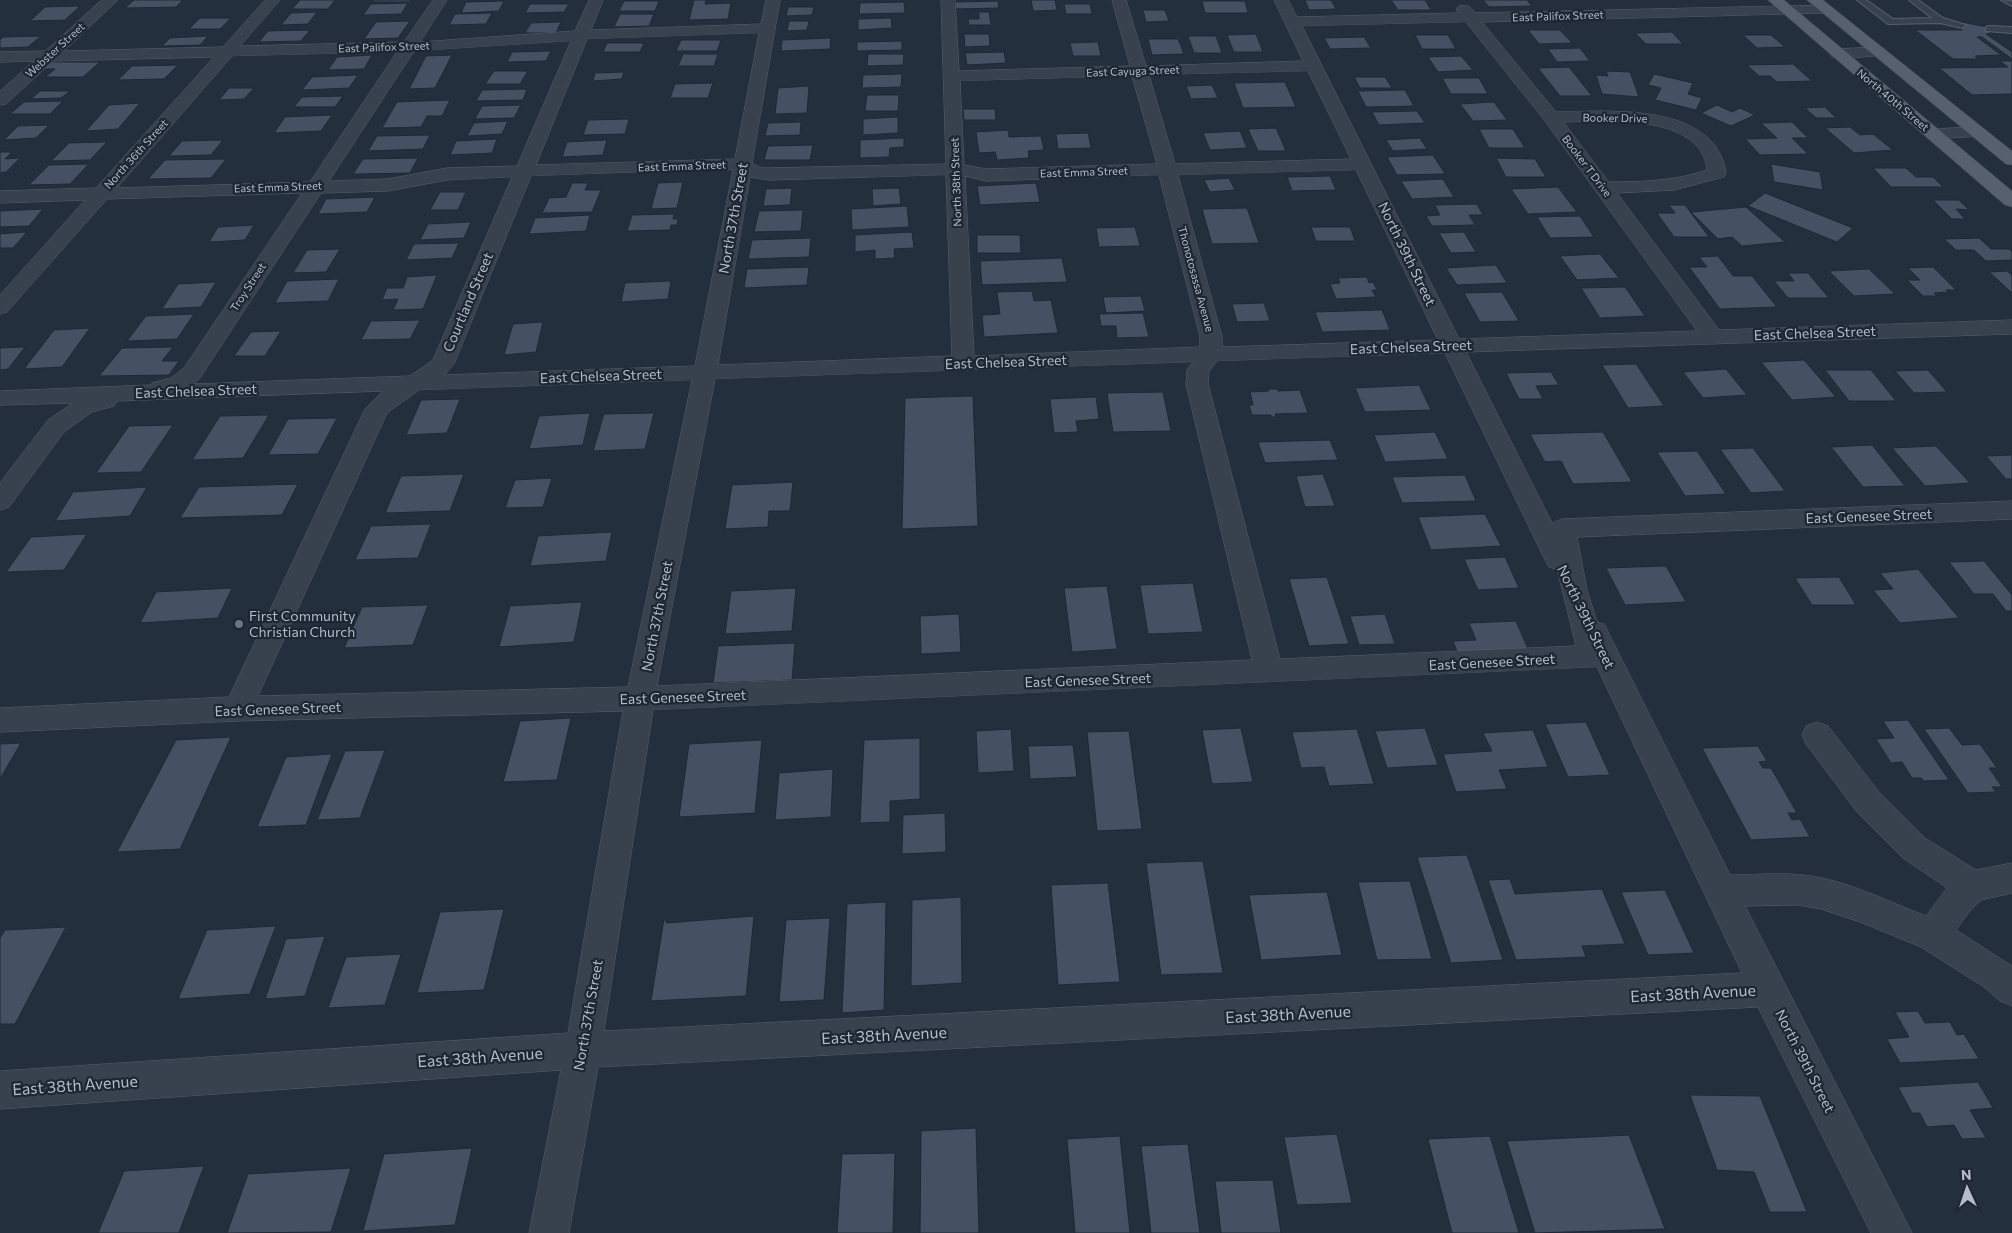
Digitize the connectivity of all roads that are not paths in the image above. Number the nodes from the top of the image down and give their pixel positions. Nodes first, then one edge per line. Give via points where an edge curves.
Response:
1 (111, 0) edge
2 (273, 0) edge
3 (440, 0) edge
4 (596, 0) edge
5 (773, 0) edge
6 (948, 0) edge
7 (1119, 0) edge
8 (1457, 0) edge
9 (1636, 0) edge
10 (1861, 0) edge
11 (1913, 0) edge
12 (2005, 0) edge
13 (1819, 4) edge
14 (2012, 4) edge
15 (1780, 5) edge
16 (1287, 11) edge
17 (1649, 13) junction
18 (1472, 19) junction
19 (1940, 20) junction
20 (1962, 25) dead end
21 (768, 28) junction
22 (1988, 29) dead end
23 (2012, 30) edge
24 (582, 35) junction
25 (408, 46) junction
26 (228, 50) junction
27 (1879, 52) junction
28 (1838, 54) junction
29 (49, 56) junction
30 (0, 57) edge
31 (1314, 66) junction
32 (1140, 71) junction
33 (952, 76) junction
34 (0, 100) edge
35 (1551, 117) junction
36 (1977, 132) junction
37 (1933, 134) junction
38 (2012, 160) edge
39 (1362, 164) junction
40 (742, 165) junction
41 (955, 169) junction
42 (1167, 169) junction
43 (523, 172) junction
44 (315, 186) junction
45 (1604, 188) junction
46 (101, 193) junction
47 (0, 196) edge
48 (2012, 201) edge
49 (0, 308) edge
50 (2012, 327) edge
51 (1712, 336) junction
52 (1452, 345) junction
53 (1211, 354) junction
54 (963, 363) junction
55 (705, 373) junction
56 (415, 383) junction
57 (137, 392) junction
58 (0, 398) edge
59 (0, 501) edge
60 (2012, 510) edge
61 (1574, 590) junction
62 (1269, 672) junction
63 (640, 699) junction
64 (238, 710) junction
65 (0, 720) edge
66 (1817, 734) dead end
67 (2012, 878) edge
68 (1972, 886) junction
69 (1722, 891) junction
70 (1933, 935) junction
71 (1768, 989) junction
72 (2012, 990) edge
73 (583, 1050) junction
74 (0, 1090) edge
75 (549, 1233) edge
76 (1892, 1233) edge

1 - 29 street, Webster Street
2 - 26 street, North 36th Street
3 - 25 street, Troy Street
4 - 24 street, Courtland Street
5 - 21 street, North 37th Street
6 - 33 street, North 38th Street
7 - 32 street, Thonotosassa Avenue
8 - 18 street, Booker T Drive
9 - 17 street
10 - 19 lane via 1891,22
11 - 19 lane
12 - 14 lane
13 - 15 street, East Palifox Street
13 - 27 main road, North 40th Street
15 - 17 street, East Palifox Street
15 - 28 main road, North 40th Street
16 - 18 street, East Palifox Street
16 - 31 street, North 39th Street
17 - 18 street, East Palifox Street
18 - 35 street, Booker T Drive
19 - 20 lane
21 - 24 street, East Palifox Street
21 - 40 street, North 37th Street
22 - 23 lane
24 - 25 street, East Palifox Street
24 - 43 street, Courtland Street
25 - 26 street, East Palifox Street
25 - 44 street, Troy Street
26 - 29 street, East Palifox Street
26 - 46 street, North 36th Street
27 - 28 street
27 - 36 main road, North 40th Street
28 - 37 main road, North 40th Street
29 - 30 street, East Palifox Street
29 - 34 street, Webster Street
31 - 32 street, East Cayuga Street
31 - 39 street, North 39th Street
32 - 33 street, East Cayuga Street
32 - 42 street, Thonotosassa Avenue
33 - 41 street, North 38th Street
35 - 45 street, Booker T Drive
35 - 45 street, Booker Drive via 1647,118 1674,125 1700,138 1713,155 1717,173 1690,183 1660,187
36 - 37 street
36 - 38 main road, North 40th Street
37 - 48 main road, North 40th Street
39 - 42 street, East Emma Street
39 - 52 street, North 39th Street
40 - 41 street, East Emma Street via 757,173 769,174
40 - 43 street, East Emma Street
40 - 55 street, North 37th Street
41 - 42 street, East Emma Street via 986,175
41 - 54 street, North 38th Street
42 - 53 street, Thonotosassa Avenue via 1211,337
43 - 44 street, East Emma Street via 447,174 388,185
43 - 56 street, Courtland Street via 443,364
44 - 46 street, East Emma Street
44 - 57 street, Troy Street via 192,373 178,384
45 - 51 street, Booker T Drive
46 - 47 street, East Emma Street
46 - 49 street, North 36th Street
50 - 51 street, East Chelsea Street
51 - 52 street, East Chelsea Street
52 - 53 street, East Chelsea Street
52 - 61 street, North 39th Street
53 - 54 street, East Chelsea Street
53 - 62 street via 1198,370 1197,384
54 - 55 street, East Chelsea Street
55 - 56 street, East Chelsea Street
55 - 63 street, North 37th Street
56 - 57 street, East Chelsea Street
56 - 64 street, Courtland Street via 389,396 377,409
57 - 58 street, East Chelsea Street
57 - 59 street, Troy Street via 84,406 56,426
60 - 61 street, East Genesee Street via 1562,528
61 - 62 street, East Genesee Street via 1592,657
61 - 69 street, North 39th Street
62 - 63 street, East Genesee Street
63 - 64 street, East Genesee Street
63 - 73 street, North 37th Street
64 - 65 street, East Genesee Street
66 - 68 street via 1868,802 1914,848
67 - 68 street
68 - 70 street
69 - 70 street via 1798,890 1821,893
69 - 71 street, North 39th Street
70 - 72 street via 1996,975
71 - 73 street, East 38th Avenue
71 - 76 street, North 39th Street
73 - 74 street, East 38th Avenue
73 - 75 street, North 37th Street

